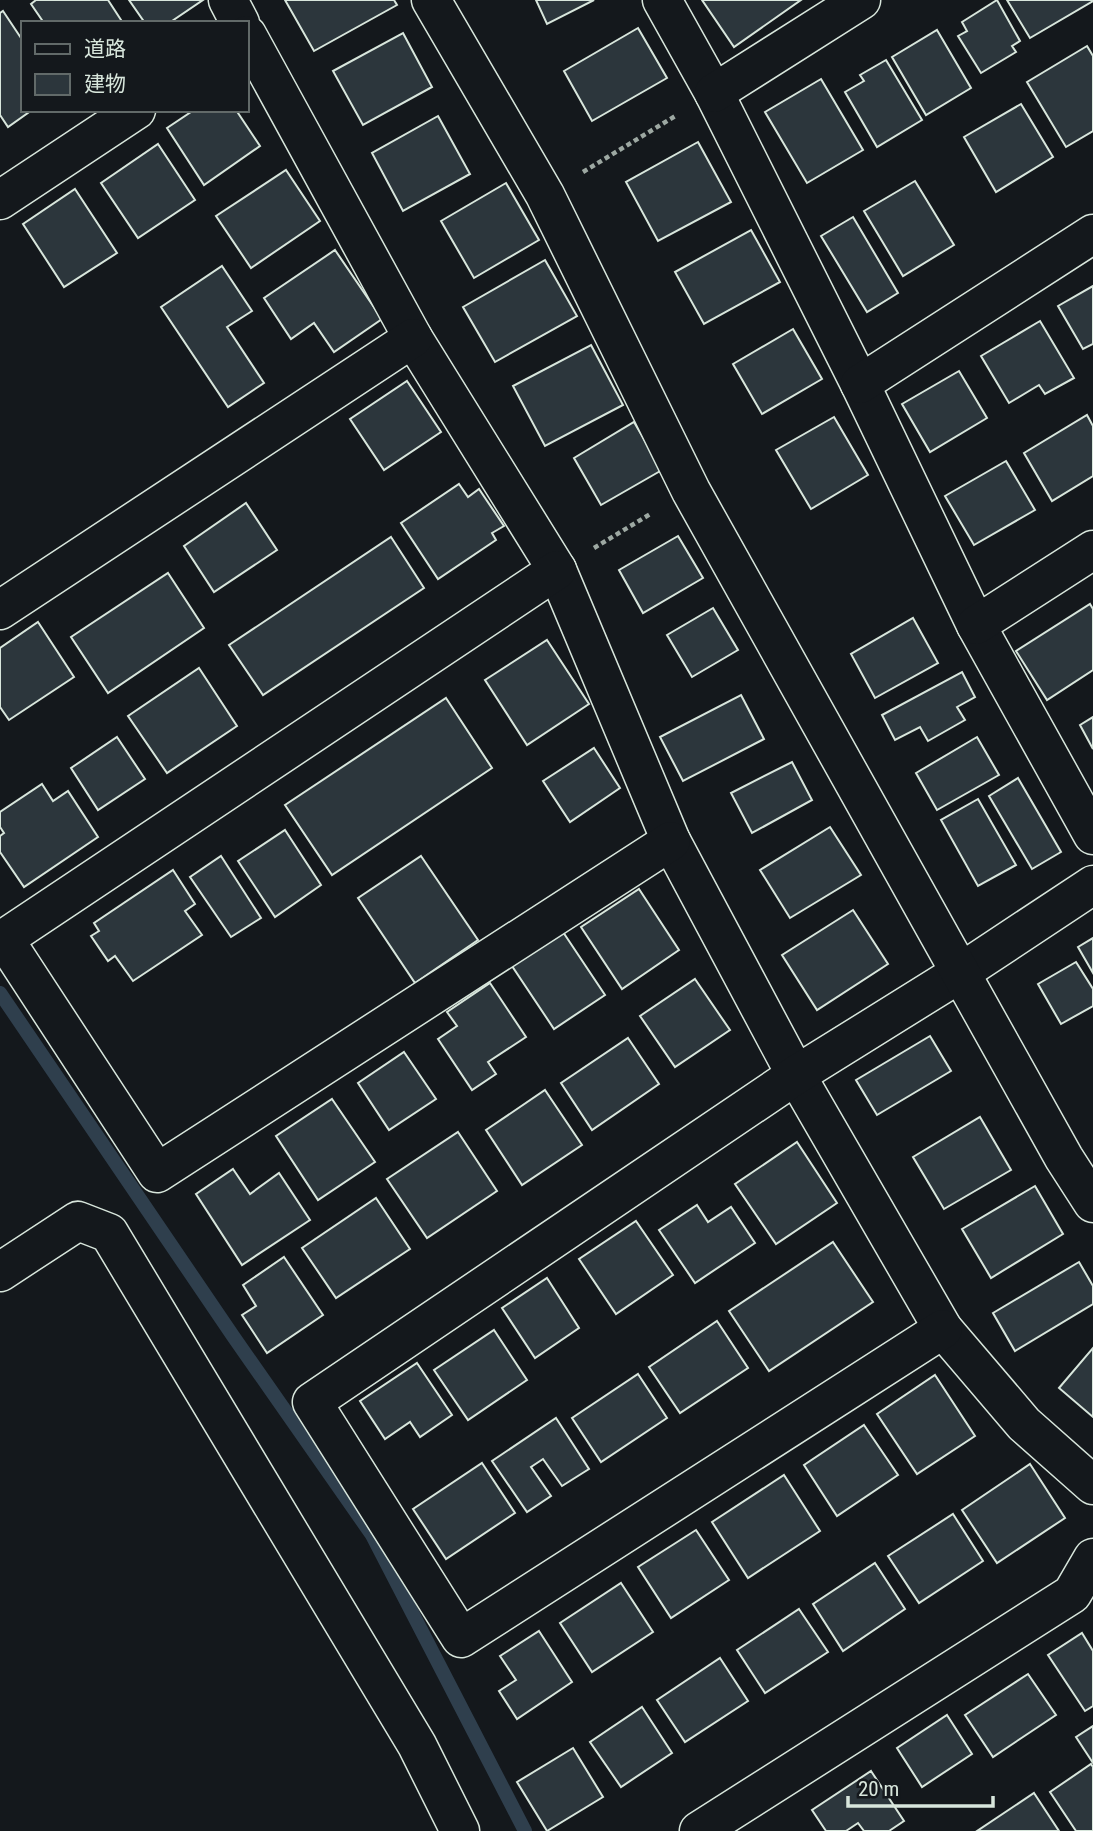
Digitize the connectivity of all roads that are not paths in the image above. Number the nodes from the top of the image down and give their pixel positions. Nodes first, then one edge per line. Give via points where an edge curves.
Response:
1 (228, 0) edge
2 (431, 0) edge
3 (662, 0) edge
4 (861, 0) edge
5 (239, 21) edge
6 (248, 38) edge
7 (714, 93) junction
8 (133, 112) edge
9 (0, 200) edge
10 (1093, 234) edge
11 (413, 338) junction
12 (860, 384) junction
13 (1093, 550) edge
14 (557, 570) junction
15 (0, 610) edge
16 (976, 625) junction
17 (1093, 835) edge
18 (671, 841) junction
19 (1093, 886) edge
20 (960, 972) junction
21 (796, 1075) junction
22 (1093, 1203) edge
23 (0, 1272) edge
24 (943, 1329) junction
25 (1093, 1485) edge
26 (1093, 1558) edge
27 (460, 1831) edge
28 (699, 1831) edge

1 - 5 street
2 - 20 street via 545,194 691,491
3 - 7 street
4 - 7 street
6 - 11 street
7 - 12 street
8 - 9 street
10 - 12 street
11 - 14 street
11 - 15 street
12 - 16 street
13 - 16 street
14 - 18 street
14 - 18 street via 4,939 157,1172
16 - 17 street
18 - 21 street
19 - 20 street
20 - 21 street
20 - 22 street
21 - 24 street
21 - 24 street via 312,1402 461,1638
23 - 27 street via 78,1221 109,1233 417,1745
24 - 25 street via 1024,1424
26 - 28 street via 1072,1594

